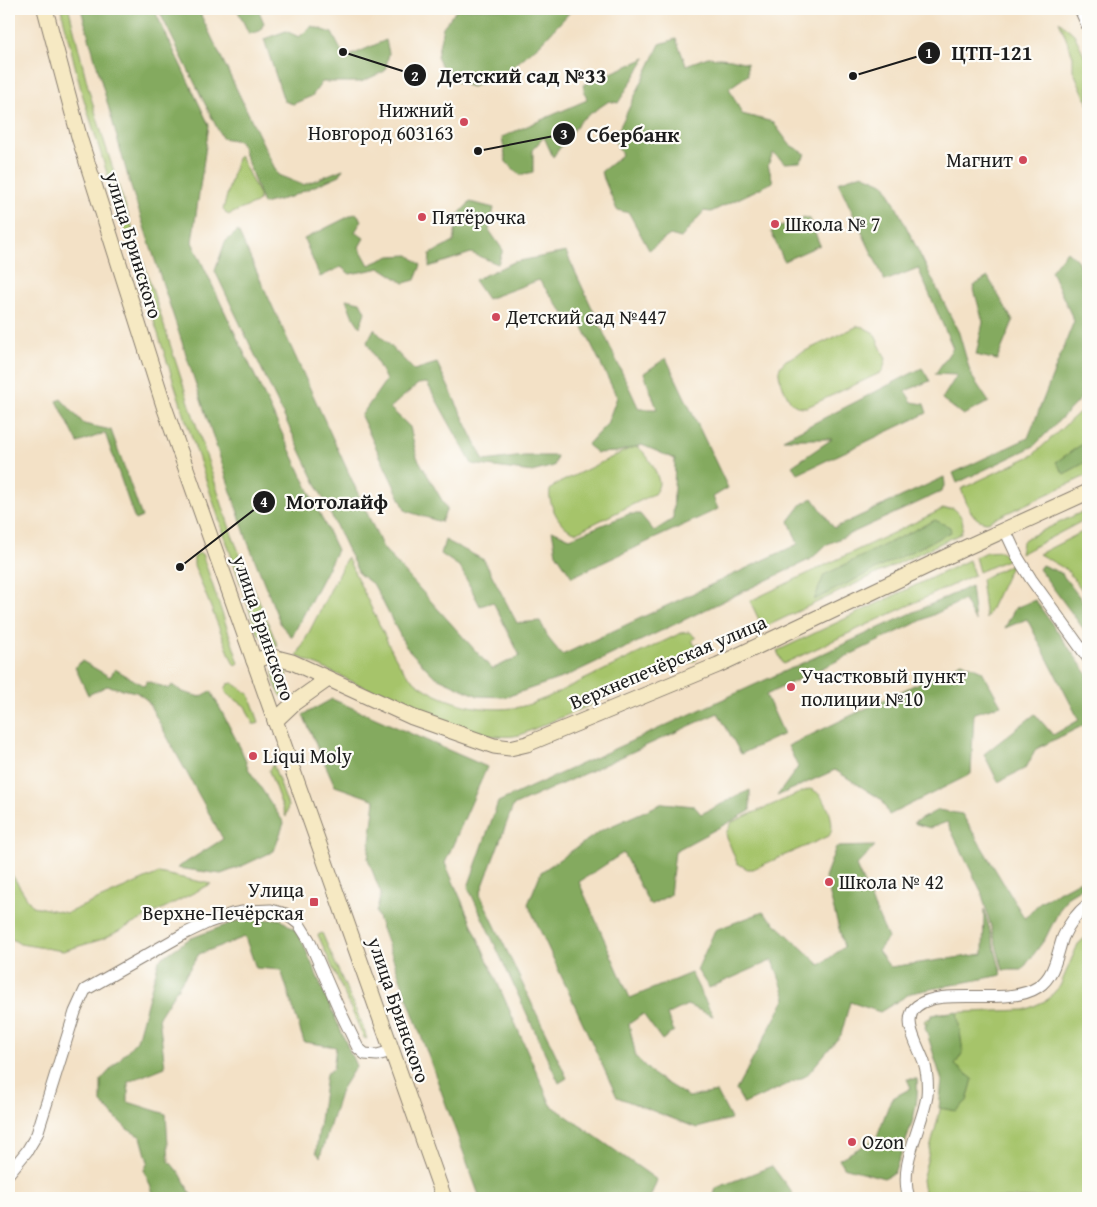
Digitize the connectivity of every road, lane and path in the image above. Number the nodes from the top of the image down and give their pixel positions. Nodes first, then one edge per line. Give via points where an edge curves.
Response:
1 (45, 9) edge
2 (1080, 9) edge
3 (1088, 27) edge
4 (1088, 492) edge
5 (1005, 530) junction
6 (1088, 658) edge
7 (254, 661) junction
8 (328, 679) junction
9 (275, 720) junction
10 (1088, 904) edge
11 (392, 1051) junction
12 (9, 1173) edge
13 (444, 1198) edge
14 (908, 1198) edge

1 - 7 main road, улица Бринского via 80,140 156,382
2 - 3 street
4 - 5 main road, Верхнепечёрская улица
5 - 6 street via 1031,579
5 - 8 main road, Верхнепечёрская улица via 718,665 535,741 510,748 494,746 412,717
7 - 8 main road, Верхнепечёрская улица via 269,656 292,662
7 - 9 main road, улица Бринского
8 - 9 main road
9 - 11 main road, улица Бринского
10 - 14 street via 1070,923 1055,964 1038,987 1014,995 938,998 923,1002 910,1014 928,1089 908,1162
11 - 12 street via 365,1054 358,1048 299,924 286,914 271,910 224,917 184,934 85,990 75,1012 37,1134
11 - 13 main road, улица Бринского

